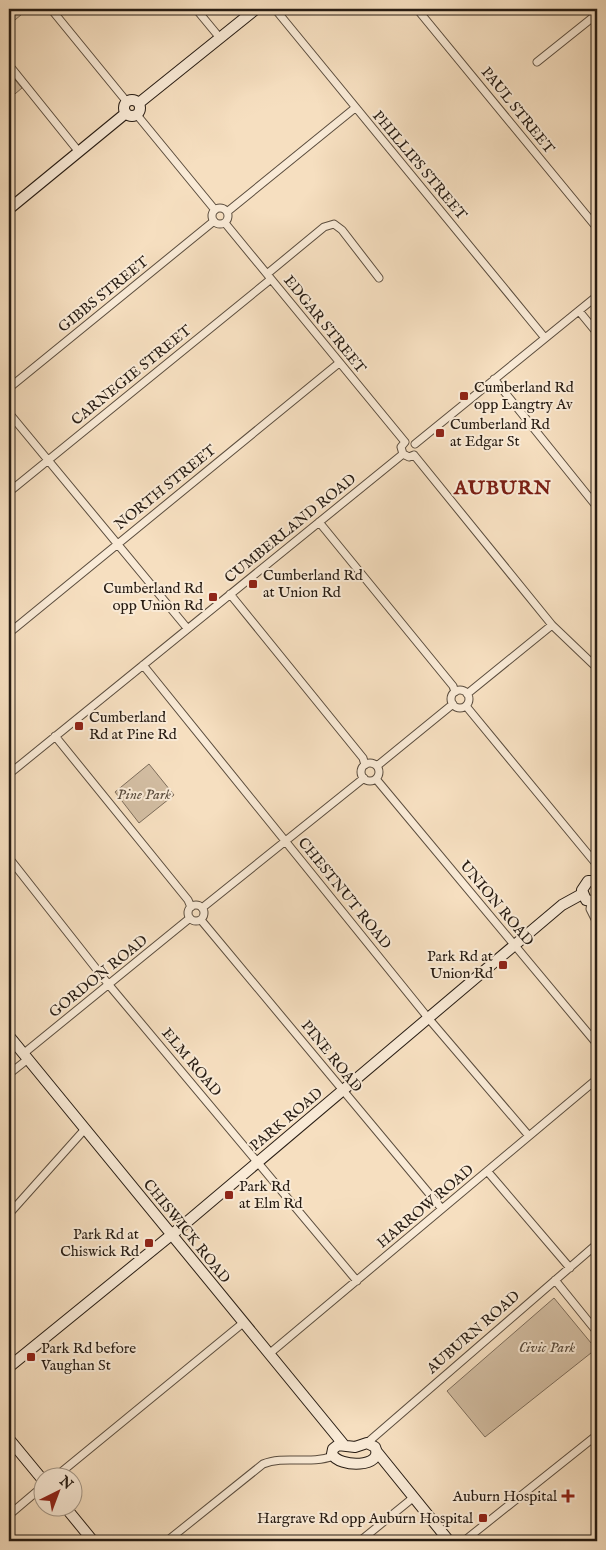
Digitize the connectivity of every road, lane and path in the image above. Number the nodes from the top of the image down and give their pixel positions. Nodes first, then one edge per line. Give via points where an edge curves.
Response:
1 (50, 9) edge
2 (196, 9) edge
3 (256, 9) edge
4 (275, 9) edge
5 (417, 9) edge
6 (597, 14) edge
7 (220, 38) junction
8 (537, 62) dead end
9 (9, 65) edge
10 (127, 102) junction
11 (139, 103) junction
12 (355, 108) junction
13 (126, 113) junction
14 (137, 114) junction
15 (79, 152) junction
16 (9, 209) edge
17 (215, 210) junction
18 (226, 212) junction
19 (214, 221) junction
20 (225, 223) junction
21 (597, 228) edge
22 (269, 276) junction
23 (379, 278) dead end
24 (597, 296) edge
25 (579, 311) junction
26 (597, 333) edge
27 (545, 338) junction
28 (339, 363) junction
29 (494, 379) junction
30 (9, 388) edge
31 (9, 413) edge
32 (405, 442) junction
33 (415, 444) junction
34 (403, 454) junction
35 (414, 455) junction
36 (48, 461) junction
37 (9, 492) edge
38 (597, 507) edge
39 (319, 522) junction
40 (118, 544) junction
41 (230, 594) junction
42 (552, 625) junction
43 (187, 628) junction
44 (9, 633) edge
45 (142, 665) junction
46 (597, 668) edge
47 (454, 692) junction
48 (467, 694) junction
49 (453, 704) junction
50 (466, 706) junction
51 (55, 736) junction
52 (365, 765) junction
53 (377, 766) junction
54 (9, 774) edge
55 (364, 778) junction
56 (376, 779) junction
57 (284, 841) junction
58 (9, 858) edge
59 (597, 865) edge
60 (597, 879) edge
61 (582, 894) junction
62 (594, 902) edge
63 (191, 907) junction
64 (202, 908) junction
65 (190, 918) junction
66 (201, 920) junction
67 (597, 923) edge
68 (515, 946) junction
69 (109, 985) junction
70 (430, 1019) junction
71 (9, 1036) edge
72 (597, 1044) edge
73 (25, 1056) junction
74 (9, 1074) edge
75 (597, 1079) edge
76 (344, 1090) junction
77 (85, 1129) junction
78 (529, 1136) junction
79 (257, 1163) junction
80 (488, 1172) junction
81 (442, 1209) junction
82 (9, 1214) edge
83 (171, 1235) junction
84 (597, 1244) edge
85 (570, 1268) junction
86 (555, 1280) junction
87 (357, 1281) junction
88 (243, 1323) junction
89 (597, 1332) edge
90 (269, 1354) junction
91 (9, 1367) edge
92 (597, 1436) edge
93 (9, 1439) edge
94 (368, 1443) junction
95 (344, 1445) junction
96 (377, 1452) junction
97 (333, 1456) junction
98 (33, 1468) edge
99 (66, 1468) edge
100 (32, 1495) edge
101 (414, 1497) junction
102 (9, 1514) edge
103 (74, 1518) edge
104 (93, 1541) edge
105 (167, 1541) edge
106 (360, 1541) edge
107 (449, 1541) edge
108 (464, 1541) edge

1 - 10 street
2 - 7 street
3 - 7 street
4 - 12 street, PHILLIPS STREET
5 - 21 street, PAUL STREET
6 - 8 street
7 - 11 street
9 - 15 street
10 - 11 street
10 - 13 street
11 - 14 street
12 - 18 street
12 - 27 street, PHILLIPS STREET
13 - 14 street
13 - 15 street
14 - 17 street
15 - 16 street
17 - 18 street via 221,208
17 - 19 street
18 - 20 street
19 - 20 street
19 - 30 street, GIBBS STREET
20 - 22 street, EDGAR STREET
22 - 23 street, CARNEGIE STREET via 324,227 334,224
22 - 28 street, EDGAR STREET
22 - 36 street, CARNEGIE STREET
24 - 25 street
25 - 26 street
25 - 27 street
27 - 29 street
28 - 32 street, EDGAR STREET
28 - 40 street, NORTH STREET
29 - 33 street
29 - 38 street
31 - 36 street
32 - 33 street
32 - 34 street via 401,447
33 - 35 street
34 - 35 street
34 - 39 street, CUMBERLAND ROAD
35 - 42 street
36 - 37 street, CARNEGIE STREET
36 - 40 street
39 - 41 street, CUMBERLAND ROAD
39 - 47 street via 453,686
40 - 43 street
40 - 44 street, NORTH STREET
41 - 43 street, CUMBERLAND ROAD
41 - 52 street via 363,758
42 - 46 street
42 - 48 street
43 - 45 street, CUMBERLAND ROAD
45 - 51 street, CUMBERLAND ROAD
45 - 57 street, CHESTNUT ROAD
47 - 48 street via 460,690
47 - 49 street
48 - 50 street
49 - 50 street via 460,708
49 - 53 street
50 - 59 street
51 - 54 street, CUMBERLAND ROAD
51 - 63 street
52 - 53 street via 373,763
52 - 55 street via 362,770
53 - 56 street via 379,774
55 - 56 street
55 - 57 street
56 - 68 street, UNION ROAD
57 - 64 street
57 - 70 street, CHESTNUT ROAD
58 - 69 street, ELM ROAD
60 - 61 street, PARK ROAD via 585,883
61 - 62 street via 586,900
61 - 68 street, PARK ROAD via 562,905
62 - 67 street via 590,909
63 - 64 street
63 - 65 street
64 - 66 street
65 - 66 street
65 - 69 street, GORDON ROAD
66 - 76 street, PINE ROAD
68 - 70 street, PARK ROAD
68 - 72 street, UNION ROAD
69 - 73 street, GORDON ROAD
69 - 79 street, ELM ROAD
70 - 76 street, PARK ROAD
70 - 78 street, CHESTNUT ROAD
71 - 73 street, CHISWICK ROAD
73 - 74 street, GORDON ROAD
73 - 77 street, CHISWICK ROAD
75 - 78 street, HARROW ROAD
76 - 79 street, PARK ROAD
76 - 81 street, PINE ROAD
77 - 82 street
77 - 83 street, CHISWICK ROAD
78 - 80 street, HARROW ROAD
79 - 83 street, PARK ROAD
79 - 87 street, ELM ROAD
80 - 81 street, HARROW ROAD
80 - 85 street
81 - 87 street, HARROW ROAD
83 - 88 street, CHISWICK ROAD
83 - 91 street, PARK ROAD
84 - 85 street, AUBURN ROAD
85 - 86 street, AUBURN ROAD
86 - 89 street
86 - 94 street, AUBURN ROAD
87 - 90 street, HARROW ROAD
88 - 90 street, CHISWICK ROAD
88 - 99 street
90 - 95 street, CHISWICK ROAD
92 - 108 street
93 - 98 street
94 - 95 street via 355,1447
94 - 96 street
95 - 97 street via 335,1446
96 - 97 street via 375,1458 365,1463 343,1463
96 - 101 street
97 - 105 street via 324,1460 263,1464
100 - 102 street
101 - 106 street
101 - 107 street
103 - 104 street

